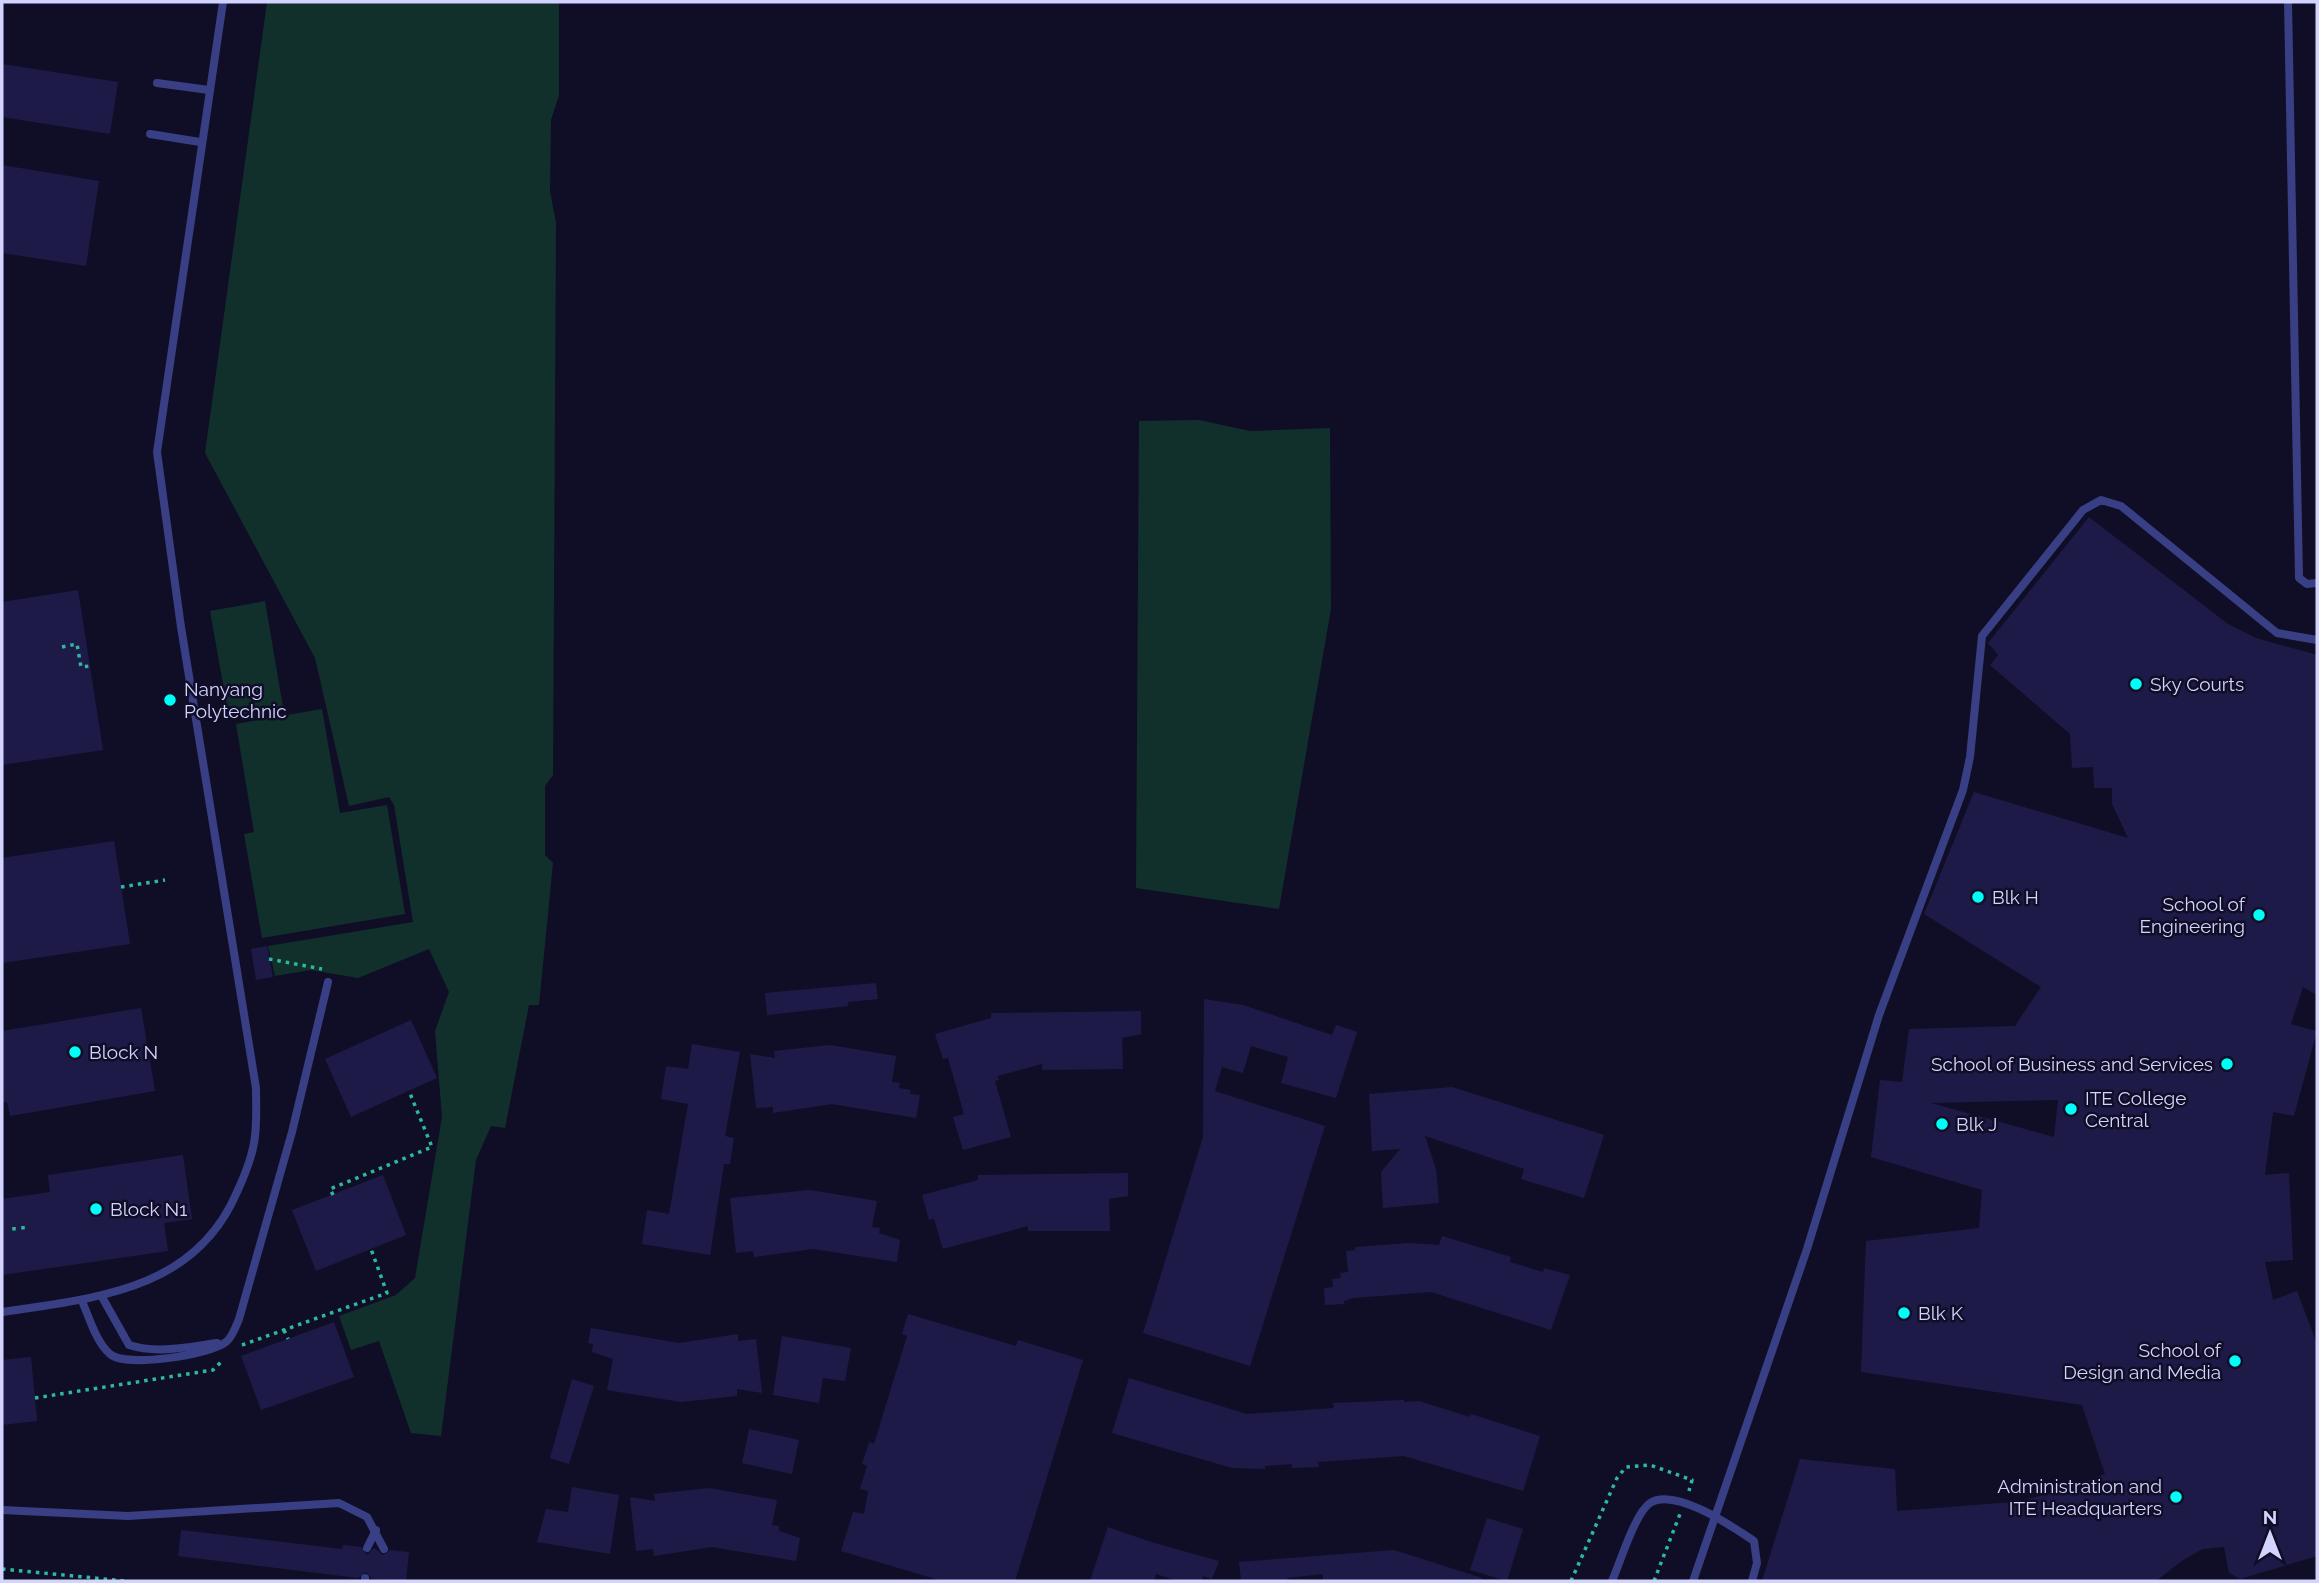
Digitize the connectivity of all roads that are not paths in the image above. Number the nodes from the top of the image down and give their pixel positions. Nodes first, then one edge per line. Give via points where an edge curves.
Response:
1 (223, 2) edge
2 (2287, 2) edge
3 (157, 83) dead end
4 (209, 90) junction
5 (150, 134) dead end
6 (200, 142) junction
7 (2317, 583) edge
8 (2317, 640) edge
9 (328, 982) road end
10 (102, 1297) junction
11 (82, 1301) junction
12 (2, 1312) edge
13 (228, 1342) junction
14 (2, 1510) edge
15 (1716, 1515) junction
16 (376, 1530) junction
17 (367, 1548) dead end
18 (384, 1549) dead end
19 (1612, 1581) edge
20 (1693, 1581) edge
21 (1752, 1581) edge

1 - 4 lane
2 - 7 lane via 2299,578 2307,584
3 - 4 lane
4 - 6 lane
5 - 6 lane
6 - 10 lane via 157,452 256,1088 256,1136 227,1216 196,1251 158,1278
8 - 15 lane via 2277,634 2121,506 2101,500 2082,510 1982,636 1964,790 1879,1015 1751,1422
9 - 13 lane via 292,1132 239,1319
10 - 11 lane
10 - 13 lane via 129,1345 164,1349
11 - 12 lane
11 - 13 lane via 98,1338 110,1354 125,1360 201,1353
14 - 16 lane via 128,1516 339,1503 367,1517
15 - 19 lane via 1664,1499 1650,1503
15 - 20 lane
15 - 21 lane via 1754,1541 1757,1563
16 - 17 lane
16 - 18 lane

